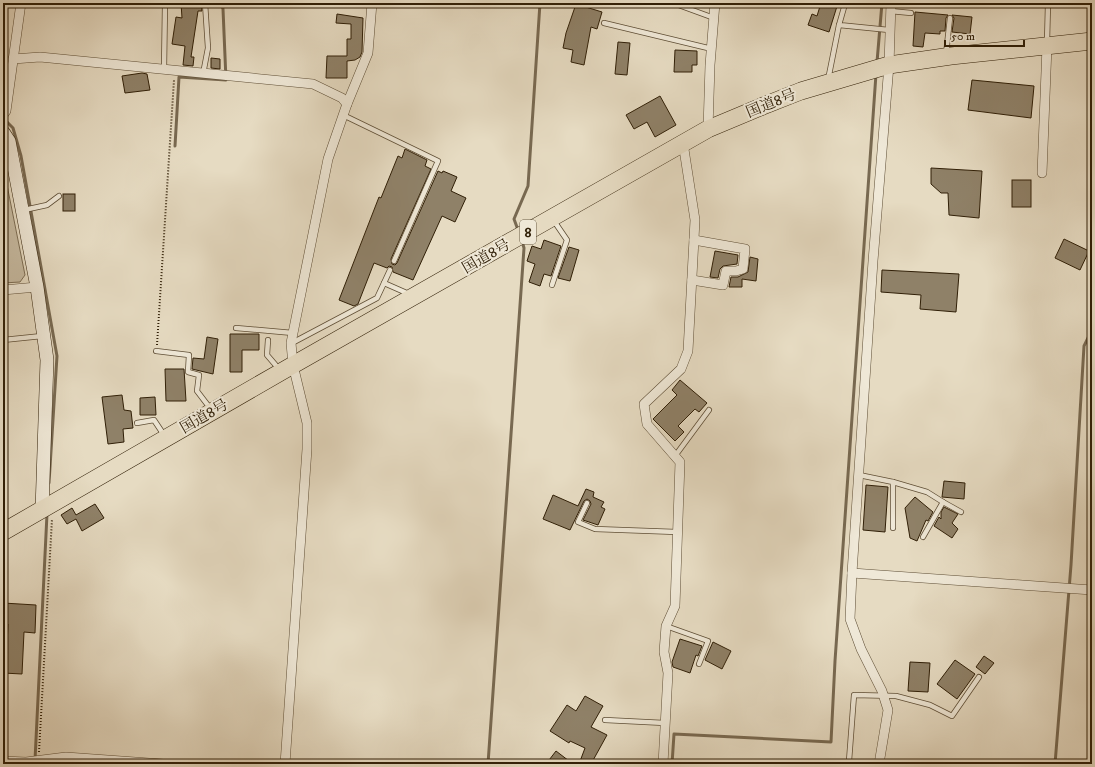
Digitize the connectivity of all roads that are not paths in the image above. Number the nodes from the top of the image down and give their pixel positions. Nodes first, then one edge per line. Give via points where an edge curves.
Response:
1 (21, 3) edge
2 (165, 3) edge
3 (205, 3) edge
4 (372, 3) edge
5 (673, 3) edge
6 (715, 3) edge
7 (1048, 3) edge
8 (845, 4) dead end
9 (891, 7) edge
10 (911, 13) dead end
11 (714, 18) junction
12 (950, 18) dead end
13 (604, 23) dead end
14 (839, 25) junction
15 (889, 30) junction
16 (1092, 42) edge
17 (1047, 46) junction
18 (712, 49) junction
19 (946, 57) junction
20 (13, 59) junction
21 (889, 65) junction
22 (164, 70) junction
23 (203, 74) junction
24 (827, 83) junction
25 (347, 104) junction
26 (3, 115) edge
27 (343, 115) junction
28 (708, 130) junction
29 (3, 132) edge
30 (683, 143) junction
31 (1042, 173) dead end
32 (59, 196) dead end
33 (22, 211) junction
34 (552, 218) junction
35 (694, 240) junction
36 (394, 261) dead end
37 (390, 270) dead end
38 (692, 280) junction
39 (384, 283) junction
40 (552, 285) dead end
41 (37, 286) junction
42 (3, 290) edge
43 (414, 297) junction
44 (236, 328) dead end
45 (293, 333) junction
46 (44, 336) junction
47 (3, 340) edge
48 (268, 340) dead end
49 (291, 343) junction
50 (156, 351) road end
51 (287, 368) junction
52 (709, 410) dead end
53 (212, 411) junction
54 (137, 423) dead end
55 (166, 438) junction
56 (675, 456) junction
57 (859, 476) junction
58 (893, 482) junction
59 (943, 502) junction
60 (587, 503) dead end
61 (47, 507) junction
62 (961, 512) dead end
63 (893, 528) dead end
64 (3, 532) edge
65 (677, 532) junction
66 (923, 537) dead end
67 (852, 573) junction
68 (1092, 590) edge
69 (666, 626) junction
70 (699, 664) dead end
71 (979, 677) dead end
72 (883, 696) junction
73 (605, 720) dead end
74 (665, 723) junction
75 (3, 761) edge
76 (849, 761) dead end
77 (26, 763) edge
78 (163, 764) edge
79 (285, 764) edge
80 (663, 764) edge
81 (879, 764) edge

1 - 20 street
2 - 22 lane
3 - 23 lane via 208,48
4 - 25 street via 368,53
5 - 11 lane
6 - 11 street
7 - 17 lane
8 - 14 lane
9 - 10 lane
9 - 15 street
11 - 18 street
12 - 19 lane
13 - 18 lane
14 - 15 lane
14 - 24 lane
15 - 21 street
16 - 17 highway, 国道8号 / 8
17 - 19 highway, 国道8号 / 8
17 - 31 street
18 - 28 street
19 - 21 highway, 国道8号 / 8
20 - 22 street via 40,58
20 - 26 street via 6,111
21 - 24 highway, 国道8号 / 8
21 - 57 street
22 - 23 street
23 - 25 street via 313,84 342,98
24 - 28 highway, 国道8号 / 8 via 763,106
25 - 27 street
27 - 36 lane via 438,161
27 - 45 street via 328,160
28 - 30 highway, 国道8号 / 8
29 - 33 street via 9,142
30 - 34 highway, 国道8号 / 8
30 - 35 street via 695,220
32 - 33 lane via 48,205
33 - 41 street
34 - 40 lane via 567,240
34 - 43 highway, 国道8号 / 8
35 - 38 street
35 - 38 street via 745,249 743,268 726,271 723,285
37 - 39 lane
38 - 56 street via 688,351 680,369 644,404 647,424
39 - 43 lane
39 - 49 lane via 377,298
41 - 42 street
41 - 46 street
43 - 51 highway, 国道8号 / 8
44 - 45 lane
45 - 49 street
46 - 47 lane
46 - 61 street via 47,360
48 - 51 lane via 267,355
49 - 51 street
50 - 53 lane via 189,355 188,372 199,375 197,391
51 - 53 highway, 国道8号 / 8
51 - 79 street via 307,423 307,449
52 - 56 lane
53 - 55 highway, 国道8号 / 8
54 - 55 lane via 154,420
55 - 61 highway, 国道8号 / 8
56 - 65 street via 680,462
57 - 58 lane
57 - 67 street
58 - 59 lane via 927,492
58 - 63 lane
59 - 62 lane
59 - 66 lane
60 - 65 lane via 578,522 595,529
61 - 64 highway, 国道8号 / 8
65 - 69 street via 675,606
67 - 68 street
67 - 72 street via 850,619
69 - 70 lane via 708,641
69 - 74 street via 664,652 668,674
71 - 72 lane via 952,716 930,704 896,696
72 - 76 lane via 854,695
72 - 81 street via 888,710
73 - 74 lane
74 - 80 street
75 - 77 street
77 - 78 street via 66,757

